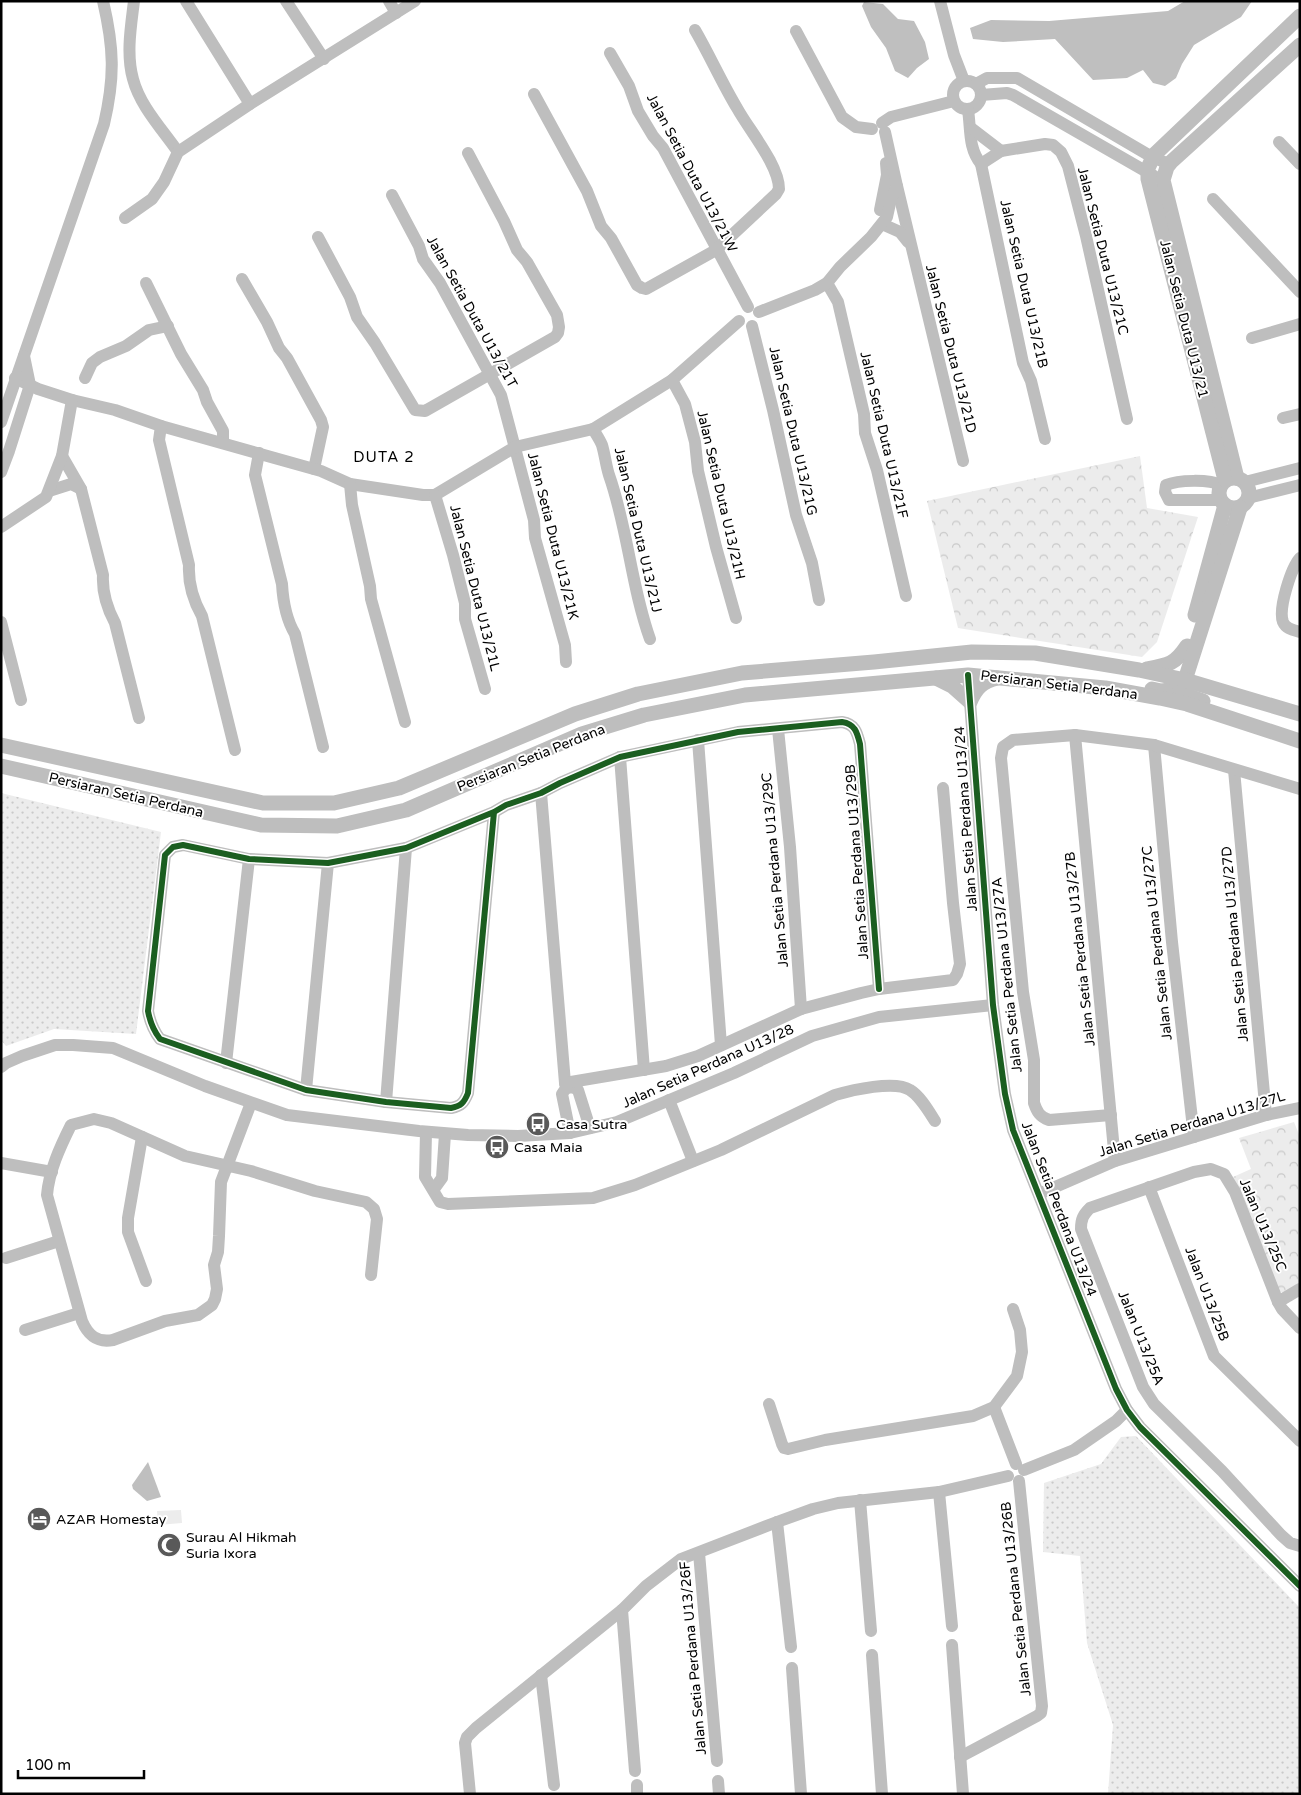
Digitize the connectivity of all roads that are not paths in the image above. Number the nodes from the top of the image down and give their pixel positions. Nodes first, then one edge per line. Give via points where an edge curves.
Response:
1 (103, 1) edge
2 (134, 1) edge
3 (186, 1) edge
4 (286, 1) edge
5 (389, 1) edge
6 (415, 1) edge
7 (940, 1) edge
8 (396, 12) junction
9 (1300, 16) edge
10 (695, 30) dead end
11 (796, 31) dead end
12 (1300, 45) edge
13 (610, 53) dead end
14 (324, 59) junction
15 (974, 87) junction
16 (534, 94) dead end
17 (954, 101) junction
18 (250, 104) junction
19 (968, 110) junction
20 (971, 128) junction
21 (879, 130) junction
22 (1279, 142) dead end
23 (1001, 151) junction
24 (178, 152) junction
25 (468, 153) dead end
26 (1152, 157) junction
27 (981, 164) junction
28 (1169, 164) junction
29 (1300, 164) edge
30 (1147, 173) junction
31 (1163, 180) junction
32 (897, 186) junction
33 (392, 195) dead end
34 (1213, 199) dead end
35 (124, 218) dead end
36 (882, 224) junction
37 (318, 237) dead end
38 (910, 244) junction
39 (716, 250) junction
40 (242, 279) dead end
41 (146, 283) dead end
42 (827, 283) junction
43 (1300, 292) edge
44 (754, 310) junction
45 (739, 321) junction
46 (1300, 324) edge
47 (168, 326) junction
48 (752, 326) junction
49 (1252, 338) dead end
50 (24, 356) junction
51 (490, 374) junction
52 (15, 378) junction
53 (85, 378) dead end
54 (672, 380) junction
55 (30, 385) junction
56 (72, 400) junction
57 (1300, 414) edge
58 (1283, 418) dead end
59 (1126, 419) dead end
60 (1, 422) edge
61 (161, 426) junction
62 (593, 429) junction
63 (1045, 439) dead end
64 (223, 443) junction
65 (514, 447) junction
66 (259, 454) junction
67 (62, 456) junction
68 (963, 461) dead end
69 (1300, 468) edge
70 (314, 469) junction
71 (1, 472) edge
72 (1232, 481) junction
73 (350, 484) junction
74 (1300, 485) edge
75 (81, 489) junction
76 (49, 491) junction
77 (435, 495) junction
78 (1233, 503) junction
79 (1, 527) edge
80 (1300, 558) edge
81 (906, 596) dead end
82 (819, 600) dead end
83 (736, 618) dead end
84 (1, 622) edge
85 (1300, 632) edge
86 (650, 639) dead end
87 (1191, 648) junction
88 (988, 652) junction
89 (950, 654) junction
90 (566, 662) dead end
91 (1139, 670) junction
92 (968, 675) junction
93 (934, 678) junction
94 (999, 678) junction
95 (1181, 682) junction
96 (1079, 686) junction
97 (484, 689) dead end
98 (1220, 690) junction
99 (21, 700) dead end
100 (970, 702) junction
101 (1300, 714) edge
102 (139, 718) dead end
103 (405, 722) dead end
104 (778, 728) junction
105 (1260, 729) junction
106 (1075, 735) junction
107 (698, 740) junction
108 (1300, 741) edge
109 (1154, 745) junction
110 (324, 747) dead end
111 (3, 748) edge
112 (235, 750) dead end
113 (620, 758) junction
114 (1, 766) edge
115 (1234, 770) junction
116 (36, 774) junction
117 (943, 788) dead end
118 (1300, 789) edge
119 (541, 793) junction
120 (494, 812) junction
121 (406, 848) junction
122 (249, 858) junction
123 (328, 863) junction
124 (991, 985) junction
125 (879, 989) junction
126 (993, 1005) junction
127 (974, 1007) junction
128 (801, 1009) junction
129 (996, 1026) junction
130 (721, 1045) junction
131 (226, 1063) junction
132 (1, 1068) edge
133 (644, 1070) junction
134 (566, 1085) junction
135 (306, 1090) junction
136 (669, 1100) junction
137 (386, 1102) junction
138 (251, 1103) junction
139 (1300, 1108) edge
140 (1111, 1115) junction
141 (1266, 1115) junction
142 (934, 1121) dead end
143 (590, 1128) junction
144 (426, 1132) junction
145 (570, 1133) junction
146 (445, 1134) junction
147 (142, 1137) junction
148 (1194, 1137) junction
149 (693, 1161) junction
150 (1115, 1161) junction
151 (1, 1163) edge
152 (226, 1166) junction
153 (52, 1172) junction
154 (1149, 1187) junction
155 (434, 1189) junction
156 (1039, 1194) junction
157 (59, 1241) junction
158 (6, 1258) dead end
159 (371, 1275) dead end
160 (146, 1281) dead end
161 (1300, 1289) edge
162 (1278, 1302) junction
163 (1013, 1309) dead end
164 (79, 1313) junction
165 (1300, 1328) edge
166 (25, 1330) dead end
167 (1116, 1389) junction
168 (769, 1404) dead end
169 (994, 1407) junction
170 (1127, 1410) junction
171 (1116, 1421) junction
172 (1140, 1427) junction
173 (1300, 1441) edge
174 (1017, 1473) junction
175 (939, 1492) junction
176 (860, 1500) junction
177 (777, 1522) junction
178 (1300, 1546) edge
179 (699, 1553) junction
180 (1297, 1582) edge
181 (622, 1610) junction
182 (952, 1626) dead end
183 (871, 1631) dead end
184 (952, 1645) dead end
185 (791, 1647) dead end
186 (872, 1655) dead end
187 (792, 1668) dead end
188 (541, 1675) junction
189 (960, 1757) junction
190 (716, 1761) dead end
191 (635, 1770) dead end
192 (554, 1785) dead end
193 (470, 1794) edge
194 (801, 1794) edge
195 (882, 1794) edge
196 (963, 1794) edge

1 - 50 street via 112,55 111,92 104,124
2 - 24 street via 130,54 133,79 142,100
3 - 18 street
4 - 14 street
5 - 8 street
6 - 8 street
7 - 15 street via 954,55
8 - 14 street
9 - 26 main road
10 - 39 street via 779,183 776,194
11 - 21 street via 842,117 856,127
12 - 28 main road
13 - 39 street, Jalan Setia Duta U13/21W via 629,86 638,111 663,148
14 - 18 street
15 - 17 street via 957,85
15 - 19 street via 979,103
15 - 26 street via 987,78 1017,78
15 - 30 street via 1013,95
16 - 39 street via 587,190 601,226 642,288 654,285
17 - 19 street via 960,108
17 - 21 street via 891,117
18 - 24 street
19 - 20 street, Jalan Setia Duta U13/21B
20 - 23 street
20 - 27 street, Jalan Setia Duta U13/21B via 972,147
21 - 32 street, Jalan Setia Duta U13/21D
21 - 36 street via 887,168 879,213
22 - 29 street
23 - 27 street
23 - 59 street, Jalan Setia Duta U13/21C via 1053,145 1068,166
24 - 35 street via 152,199
25 - 51 street via 517,250 528,262 559,320 555,337
26 - 28 street
26 - 30 main road
27 - 63 street, Jalan Setia Duta U13/21B via 1023,363 1031,381
28 - 31 main road
30 - 31 street
30 - 72 main road, Jalan Setia Duta U13/21
31 - 72 main road, Jalan Setia Duta U13/21
32 - 36 street
32 - 38 street, Jalan Setia Duta U13/21D
33 - 51 street, Jalan Setia Duta U13/21T via 423,259 440,283
34 - 43 street
36 - 38 street via 900,232
36 - 42 street
37 - 51 street via 358,317 415,410 425,411
38 - 68 street, Jalan Setia Duta U13/21D
39 - 44 street, Jalan Setia Duta U13/21W
40 - 70 street via 321,420 323,427
41 - 47 street
42 - 44 street
42 - 81 street, Jalan Setia Duta U13/21F via 838,302 864,414 865,433 877,470
44 - 45 street via 746,308
44 - 48 street
45 - 48 street via 745,328
45 - 54 street
46 - 49 street
47 - 53 street via 149,330 126,346 92,362
47 - 64 street via 203,390 222,432
48 - 82 street, Jalan Setia Duta U13/21G
50 - 52 street
50 - 55 street
51 - 65 street, Jalan Setia Duta U13/21T via 501,394
52 - 55 street
52 - 60 street
54 - 62 street
54 - 83 street, Jalan Setia Duta U13/21H via 685,404 716,547
55 - 56 street
55 - 71 street
56 - 61 street
56 - 67 street
57 - 58 street
61 - 64 street
61 - 112 street via 159,440 190,565 189,579 202,616
62 - 65 street
62 - 86 street, Jalan Setia Duta U13/21J via 602,444 615,490
64 - 66 street
65 - 77 street
65 - 90 street, Jalan Setia Duta U13/21K via 565,645
66 - 70 street
66 - 110 street via 255,475 282,584 282,597 295,634
67 - 75 street
67 - 76 street
69 - 72 street
70 - 73 street
72 - 78 main road via 1218,492
72 - 78 main road via 1249,490
72 - 78 street via 1172,482 1166,485 1165,492 1169,500
73 - 77 street
73 - 103 street via 373,608
74 - 78 street
75 - 76 street via 71,484
75 - 102 street via 103,575 102,586 108,610 115,623
76 - 79 street via 46,497
77 - 97 street, Jalan Setia Duta U13/21L via 453,555 465,603 465,619
78 - 87 main road
80 - 85 street via 1292,568 1281,611 1283,622 1289,629
84 - 99 street
87 - 91 main road via 1168,664
87 - 95 main road
87 - 98 main road via 1204,678
88 - 89 main road, Persiaran Setia Perdana
88 - 91 main road, Persiaran Setia Perdana via 1035,653
88 - 92 main road
89 - 92 main road
89 - 111 main road, Persiaran Setia Perdana via 742,673 638,694 575,714 399,788 334,803 263,803
91 - 95 main road, Persiaran Setia Perdana
92 - 93 main road, Persiaran Setia Perdana
92 - 94 main road, Persiaran Setia Perdana
92 - 100 street, Jalan Setia Perdana U13/24
93 - 100 main road via 952,686
93 - 116 main road, Persiaran Setia Perdana via 745,695 644,716 582,734 406,810 337,826 261,826
94 - 96 main road, Persiaran Setia Perdana
94 - 100 main road via 979,686
95 - 96 main road via 1161,691 1116,684
95 - 98 main road, Persiaran Setia Perdana
95 - 105 main road via 1190,696 1239,715
96 - 105 main road, Persiaran Setia Perdana via 1187,704
98 - 101 main road, Persiaran Setia Perdana
100 - 124 street, Jalan Setia Perdana U13/24
104 - 107 street
104 - 125 street, Jalan Setia Perdana U13/29B via 842,722 854,727 858,733
104 - 128 street, Jalan Setia Perdana U13/29C
105 - 108 main road, Persiaran Setia Perdana
106 - 109 street
106 - 140 street, Jalan Setia Perdana U13/27B
106 - 140 street, Jalan Setia Perdana U13/27A via 1013,740 1003,747 1001,758 1023,992 1034,1060 1036,1109 1049,1120
107 - 113 street
107 - 130 street
109 - 115 street
109 - 148 street, Jalan Setia Perdana U13/27C
111 - 116 main road
113 - 119 street
113 - 133 street
114 - 116 main road, Persiaran Setia Perdana
115 - 118 street
115 - 141 street, Jalan Setia Perdana U13/27D
117 - 125 street via 960,964 957,974 953,980
119 - 120 street
119 - 134 street
120 - 121 street
120 - 137 street via 468,1093 459,1106 451,1108
121 - 123 street
121 - 137 street
122 - 123 street
122 - 131 street
122 - 131 street via 183,845 173,847 165,855 148,1011 150,1019 160,1039
123 - 135 street
124 - 126 street, Jalan Setia Perdana U13/24
124 - 127 street
125 - 128 street
126 - 127 street, Jalan Setia Perdana U13/28
126 - 129 street, Jalan Setia Perdana U13/24
127 - 129 street
127 - 136 street, Jalan Setia Perdana U13/28 via 879,1017 812,1036
128 - 130 street
129 - 156 street, Jalan Setia Perdana U13/24 via 1013,1130
130 - 133 street via 698,1056
131 - 135 street
132 - 138 street, Jalan Setia Perdana U13/28 via 22,1056 55,1045 113,1048
133 - 134 street
134 - 143 street via 578,1090
134 - 145 street via 562,1094
135 - 137 street
136 - 143 street, Jalan Setia Perdana U13/28 via 617,1122
136 - 149 street
138 - 144 street, Jalan Setia Perdana U13/28 via 311,1119
138 - 152 street
139 - 141 street, Jalan Setia Perdana U13/27L
140 - 150 street, Jalan Setia Perdana U13/27B
141 - 148 street, Jalan Setia Perdana U13/27L
142 - 149 street via 912,1091 905,1088 849,1091
143 - 145 street, Jalan Setia Perdana U13/28
144 - 146 street, Jalan Setia Perdana U13/28
144 - 155 street via 425,1177
145 - 146 street, Jalan Setia Perdana U13/28 via 518,1136
146 - 155 street via 442,1178
147 - 152 street via 185,1156
147 - 153 street via 94,1119 71,1125
147 - 160 street via 128,1232
148 - 150 street, Jalan Setia Perdana U13/27L
149 - 155 street via 593,1198 448,1204 440,1202
150 - 156 street, Jalan Setia Perdana U13/27L
151 - 153 street
152 - 159 street via 370,1205 377,1219
152 - 164 street via 221,1182 218,1252 214,1265 217,1289 212,1305 198,1315 165,1321 106,1341 92,1337
153 - 157 street via 47,1195
154 - 162 street, Jalan U13/25C via 1211,1169 1224,1174
154 - 173 street, Jalan U13/25B via 1214,1356
154 - 178 street, Jalan U13/25A via 1090,1208 1081,1220 1081,1229 1143,1387 1154,1404 1281,1535
156 - 167 street, Jalan Setia Perdana U13/24
157 - 158 street
157 - 164 street
161 - 162 street
162 - 165 street, Jalan U13/25C
163 - 169 street via 1020,1330 1022,1352 1017,1376
164 - 166 street
167 - 170 street, Jalan Setia Perdana U13/24
167 - 171 street
168 - 169 street via 782,1444 788,1449 973,1416
169 - 174 street
170 - 171 street
170 - 172 street, Jalan Setia Perdana U13/24
171 - 172 street
171 - 174 street via 1074,1450
172 - 180 street, Jalan Setia Perdana U13/24
174 - 175 street
174 - 189 street, Jalan Setia Perdana U13/26B via 1041,1713
175 - 176 street
175 - 182 street
176 - 177 street via 838,1503
176 - 183 street
177 - 179 street
177 - 185 street
179 - 181 street via 681,1560 646,1586
179 - 190 street, Jalan Setia Perdana U13/26F
181 - 188 street
181 - 191 street
184 - 189 street
186 - 195 street
187 - 194 street
188 - 192 street
188 - 193 street via 467,1737 465,1752
189 - 196 street

